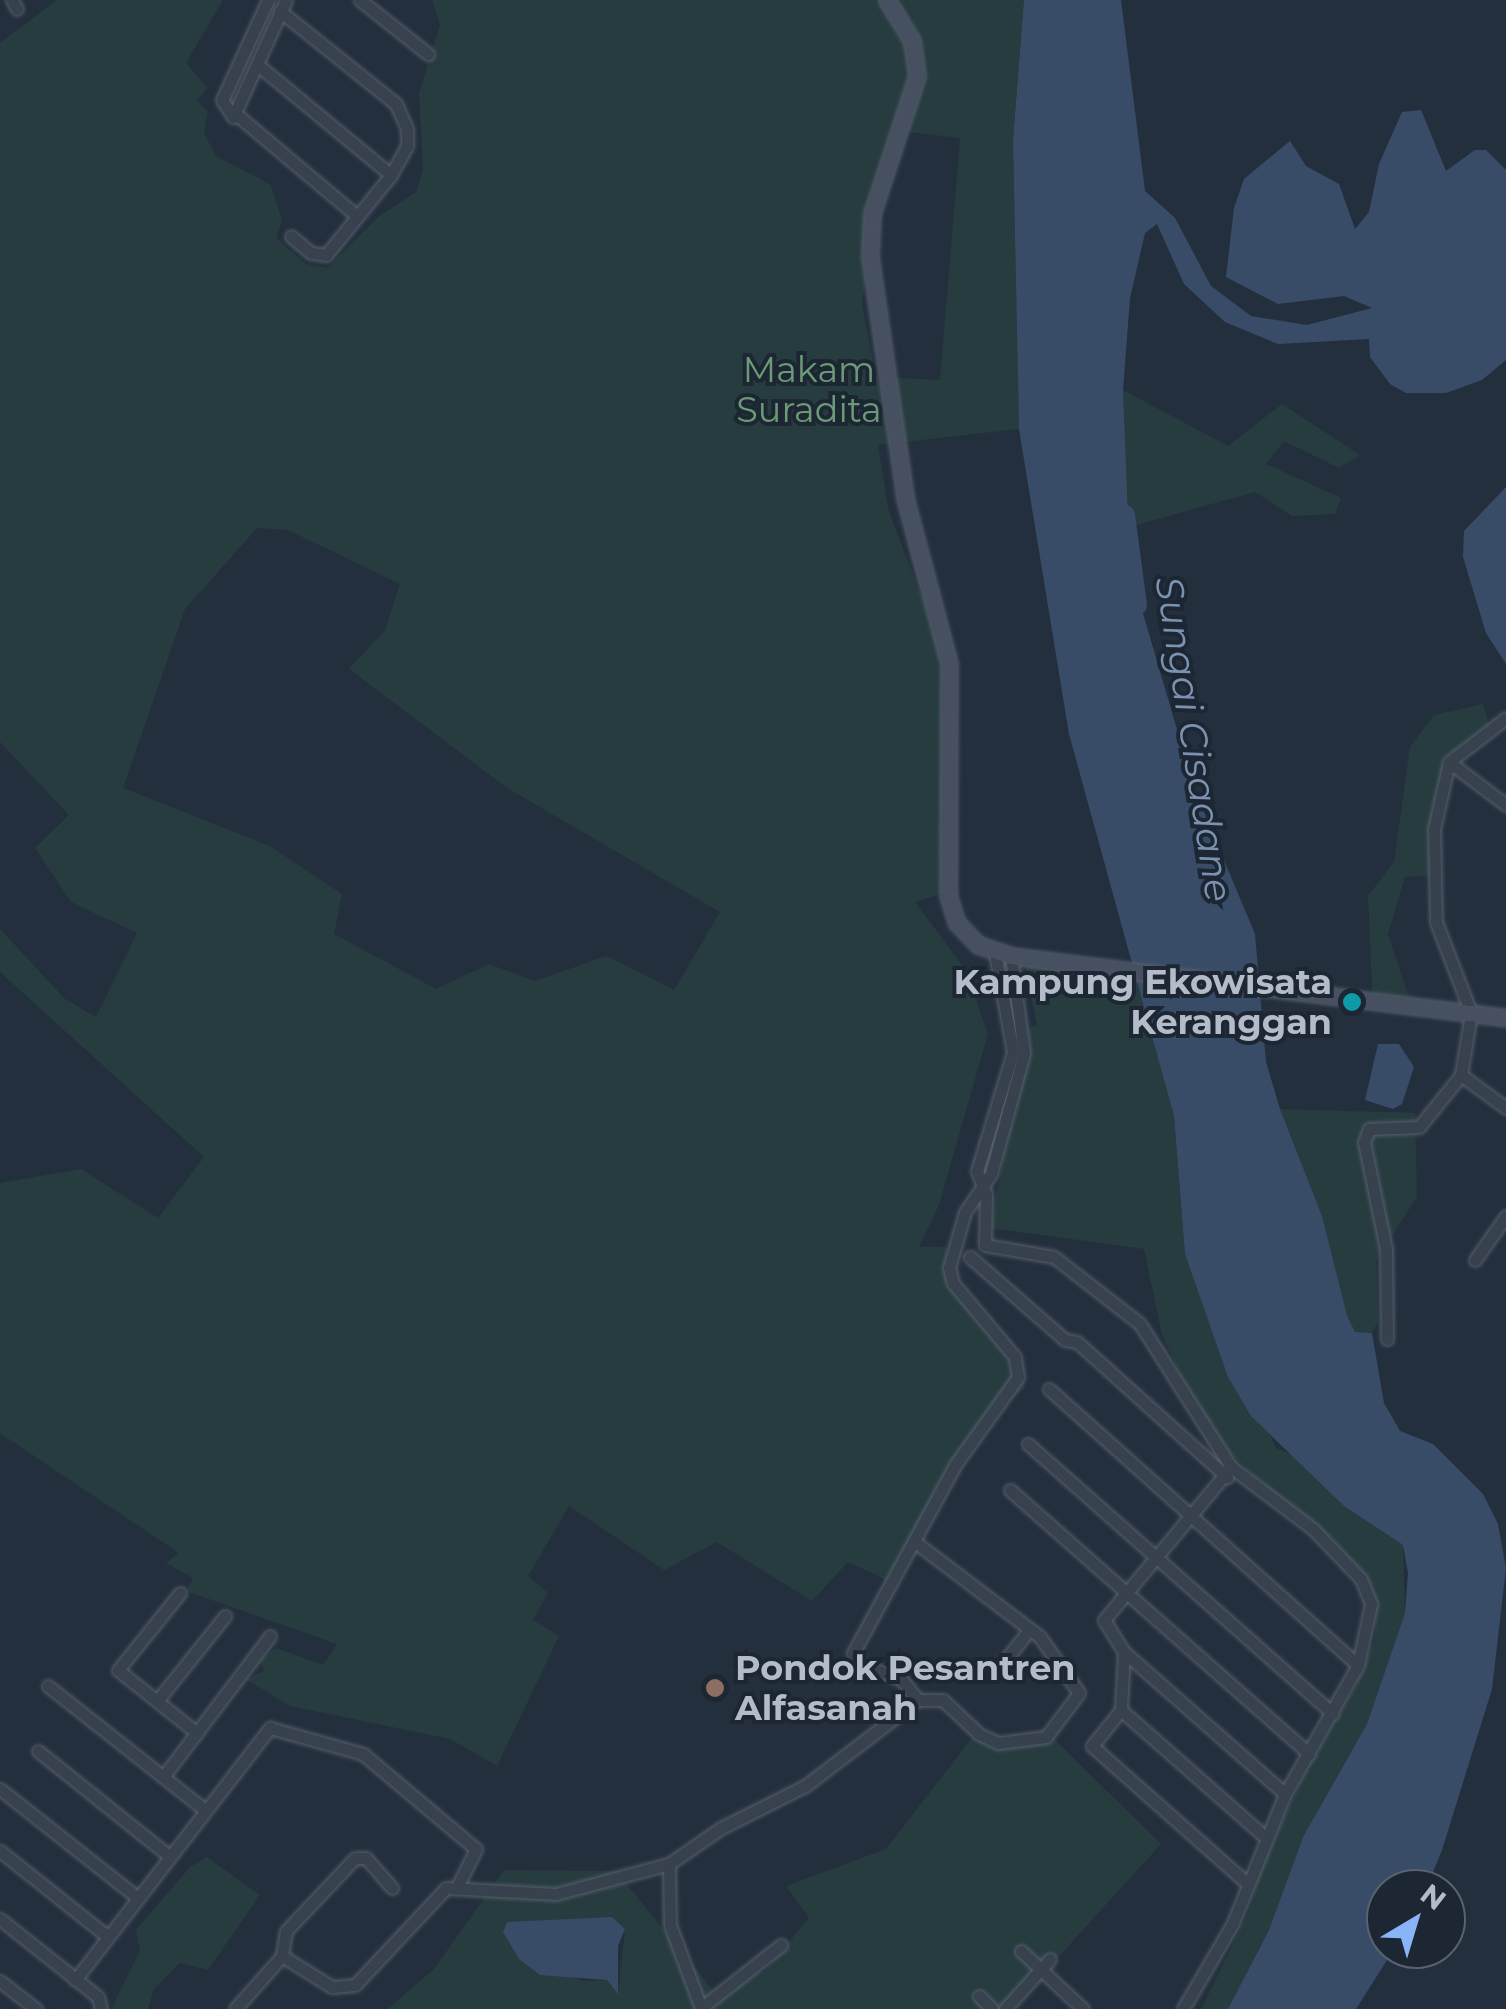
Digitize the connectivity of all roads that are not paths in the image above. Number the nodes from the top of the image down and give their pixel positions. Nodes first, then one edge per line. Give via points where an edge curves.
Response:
1 (268, 0) edge
2 (360, 0) edge
3 (886, 0) edge
4 (283, 6) edge
5 (428, 54) dead end
6 (258, 65) junction
7 (237, 115) junction
8 (390, 175) junction
9 (357, 216) junction
10 (291, 236) dead end
11 (1506, 718) edge
12 (1449, 762) junction
13 (1506, 805) edge
14 (1009, 956) junction
15 (1471, 1013) junction
16 (1506, 1018) edge
17 (1462, 1076) junction
18 (1506, 1108) edge
19 (980, 1185) junction
20 (1506, 1216) edge
21 (970, 1258) dead end
22 (1475, 1260) dead end
23 (1387, 1340) dead end
24 (1049, 1389) dead end
25 (1028, 1444) dead end
26 (1228, 1472) junction
27 (1010, 1490) dead end
28 (1191, 1517) junction
29 (915, 1542) junction
30 (1157, 1556) junction
31 (180, 1593) dead end
32 (1127, 1593) junction
33 (225, 1616) dead end
34 (1030, 1629) junction
35 (270, 1636) dead end
36 (1124, 1652) junction
37 (1358, 1665) junction
38 (995, 1672) dead end
39 (48, 1686) dead end
40 (918, 1700) junction
41 (157, 1701) junction
42 (1120, 1710) junction
43 (1333, 1714) junction
44 (197, 1733) junction
45 (38, 1751) dead end
46 (1309, 1754) junction
47 (164, 1777) junction
48 (0, 1788) edge
49 (1285, 1794) junction
50 (205, 1810) junction
51 (1265, 1837) junction
52 (0, 1851) edge
53 (169, 1856) junction
54 (669, 1864) junction
55 (1247, 1884) junction
56 (457, 1887) junction
57 (392, 1888) dead end
58 (138, 1898) junction
59 (0, 1919) edge
60 (108, 1938) junction
61 (781, 1945) dead end
62 (1021, 1951) dead end
63 (282, 1956) junction
64 (1045, 1964) junction
65 (75, 1980) junction
66 (0, 1981) edge
67 (979, 1996) dead end
68 (36, 2009) edge
69 (101, 2009) edge
70 (235, 2009) edge
71 (992, 2009) edge
72 (1005, 2009) edge
73 (1084, 2009) edge
74 (1184, 2009) edge

1 - 7 street via 222,100 228,114
2 - 5 street
3 - 14 main road via 912,42 917,76 872,214 872,269 905,498 950,664 949,904 962,931
4 - 6 street
4 - 8 street via 403,113 407,146
6 - 7 street
6 - 8 street
7 - 9 street
8 - 9 street
9 - 10 street via 322,257
11 - 12 street
12 - 13 street
12 - 15 street via 1434,829 1432,890 1445,953
14 - 15 main road
14 - 19 street via 1012,1052 977,1170
15 - 16 main road
15 - 17 street
17 - 18 street
17 - 23 street via 1419,1127 1369,1129 1364,1142 1386,1248
19 - 26 street via 986,1194 986,1245 1054,1257 1140,1324
19 - 29 street via 955,1234 949,1268 953,1283 1015,1357 1018,1378 955,1466
20 - 22 street
21 - 26 street
24 - 28 street
25 - 30 street
26 - 28 street
26 - 37 street via 1312,1529 1361,1579 1370,1618
27 - 32 street
28 - 30 street
28 - 37 street
29 - 34 street
29 - 40 street via 853,1653 862,1665 901,1679
30 - 32 street
30 - 43 street
31 - 41 street via 118,1670
32 - 36 street via 1104,1620
32 - 46 street
33 - 41 street
34 - 38 street
34 - 40 street via 1079,1690 1046,1737 990,1742 944,1700
35 - 44 street
36 - 42 street
36 - 49 street
37 - 43 street
39 - 47 street
40 - 54 street via 804,1786 721,1828
41 - 44 street
42 - 51 street
42 - 55 street via 1092,1746
43 - 46 street
44 - 47 street
45 - 53 street
46 - 49 street
47 - 50 street
48 - 58 street
49 - 51 street
50 - 53 street
50 - 56 street via 270,1728 363,1754 476,1849
51 - 55 street
52 - 60 street
53 - 58 street
54 - 56 street via 556,1894
54 - 61 street via 670,1925 701,2008
55 - 74 street
56 - 63 street via 431,1898 355,1985 332,1987
57 - 63 street via 366,1858 355,1858 286,1931
58 - 60 street
59 - 65 street
60 - 65 street
62 - 64 street
63 - 70 street
64 - 72 street
64 - 73 street
65 - 69 street via 98,1997
66 - 68 street
67 - 71 street

